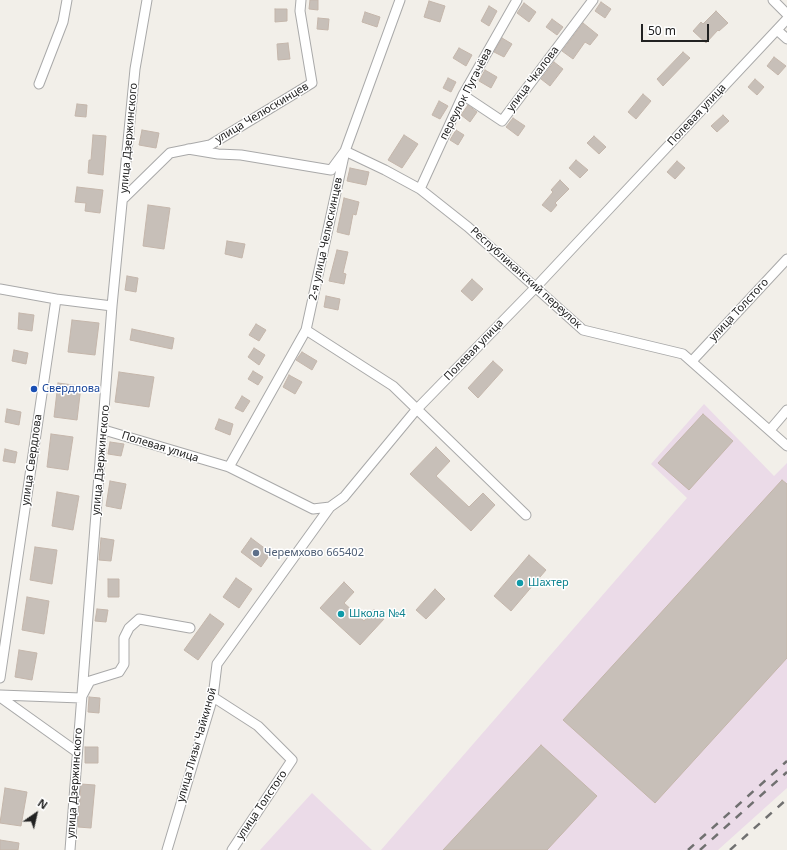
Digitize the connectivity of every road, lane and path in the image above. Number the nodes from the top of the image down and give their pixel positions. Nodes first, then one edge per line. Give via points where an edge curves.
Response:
1 (66, 0) edge
2 (147, 0) edge
3 (301, 0) edge
4 (400, 0) edge
5 (517, 0) edge
6 (593, 0) edge
7 (773, 0) edge
8 (787, 14) edge
9 (787, 19) edge
10 (777, 30) junction
11 (787, 39) edge
12 (39, 84) dead end
13 (463, 95) junction
14 (188, 149) junction
15 (345, 151) junction
16 (420, 189) junction
17 (123, 198) junction
18 (787, 259) edge
19 (535, 288) junction
20 (0, 289) edge
21 (56, 299) junction
22 (112, 306) junction
23 (306, 330) junction
24 (692, 361) junction
25 (416, 410) junction
26 (787, 410) edge
27 (104, 430) junction
28 (770, 430) junction
29 (787, 446) edge
30 (228, 467) junction
31 (330, 507) junction
32 (526, 515) dead end
33 (190, 628) dead end
34 (0, 678) edge
35 (0, 696) edge
36 (213, 697) junction
37 (81, 698) junction
38 (77, 752) junction
39 (70, 850) edge
40 (167, 850) edge
41 (232, 850) edge

1 - 12 street via 62,22
2 - 17 street, улица Дзержинского via 135,69
3 - 14 street, улица Челюскинцев via 300,11 312,83 210,145
4 - 15 street, 2-я улица Челюскинцев
5 - 13 street, переулок Пугачёва
6 - 13 street, улица Чкалова via 502,121
7 - 8 street
9 - 10 street, Полевая улица
10 - 11 street
10 - 19 street, Полевая улица
13 - 16 street, переулок Пугачёва
14 - 15 street via 331,170
14 - 17 street, улица Челюскинцев via 170,153
15 - 16 street, Республиканский переулок
15 - 23 street, 2-я улица Челюскинцев
16 - 19 street, Республиканский переулок via 468,227
17 - 22 street, улица Дзержинского
18 - 24 street, улица Толстого
19 - 24 street, Республиканский переулок via 583,330 683,354
19 - 25 street, Полевая улица
20 - 21 street
21 - 22 street
21 - 34 street, улица Свердлова
22 - 27 street, улица Дзержинского
23 - 25 street via 393,386
23 - 30 street, 2-я улица Челюскинцев
24 - 28 street, Республиканский переулок
25 - 31 street, Полевая улица via 344,497
25 - 32 street
26 - 28 street
27 - 30 street, Полевая улица
27 - 37 street, улица Дзержинского
28 - 29 street, Республиканский переулок
30 - 31 street, Полевая улица via 313,509
31 - 36 street, улица Лизы Чайкиной via 217,664
33 - 37 street via 139,619 129,628 124,638 124,664 119,672 90,681
35 - 37 street
35 - 38 street
36 - 40 street, улица Лизы Чайкиной
36 - 41 street, улица Толстого via 258,726 292,760
37 - 38 street, улица Дзержинского
38 - 39 street, улица Дзержинского

